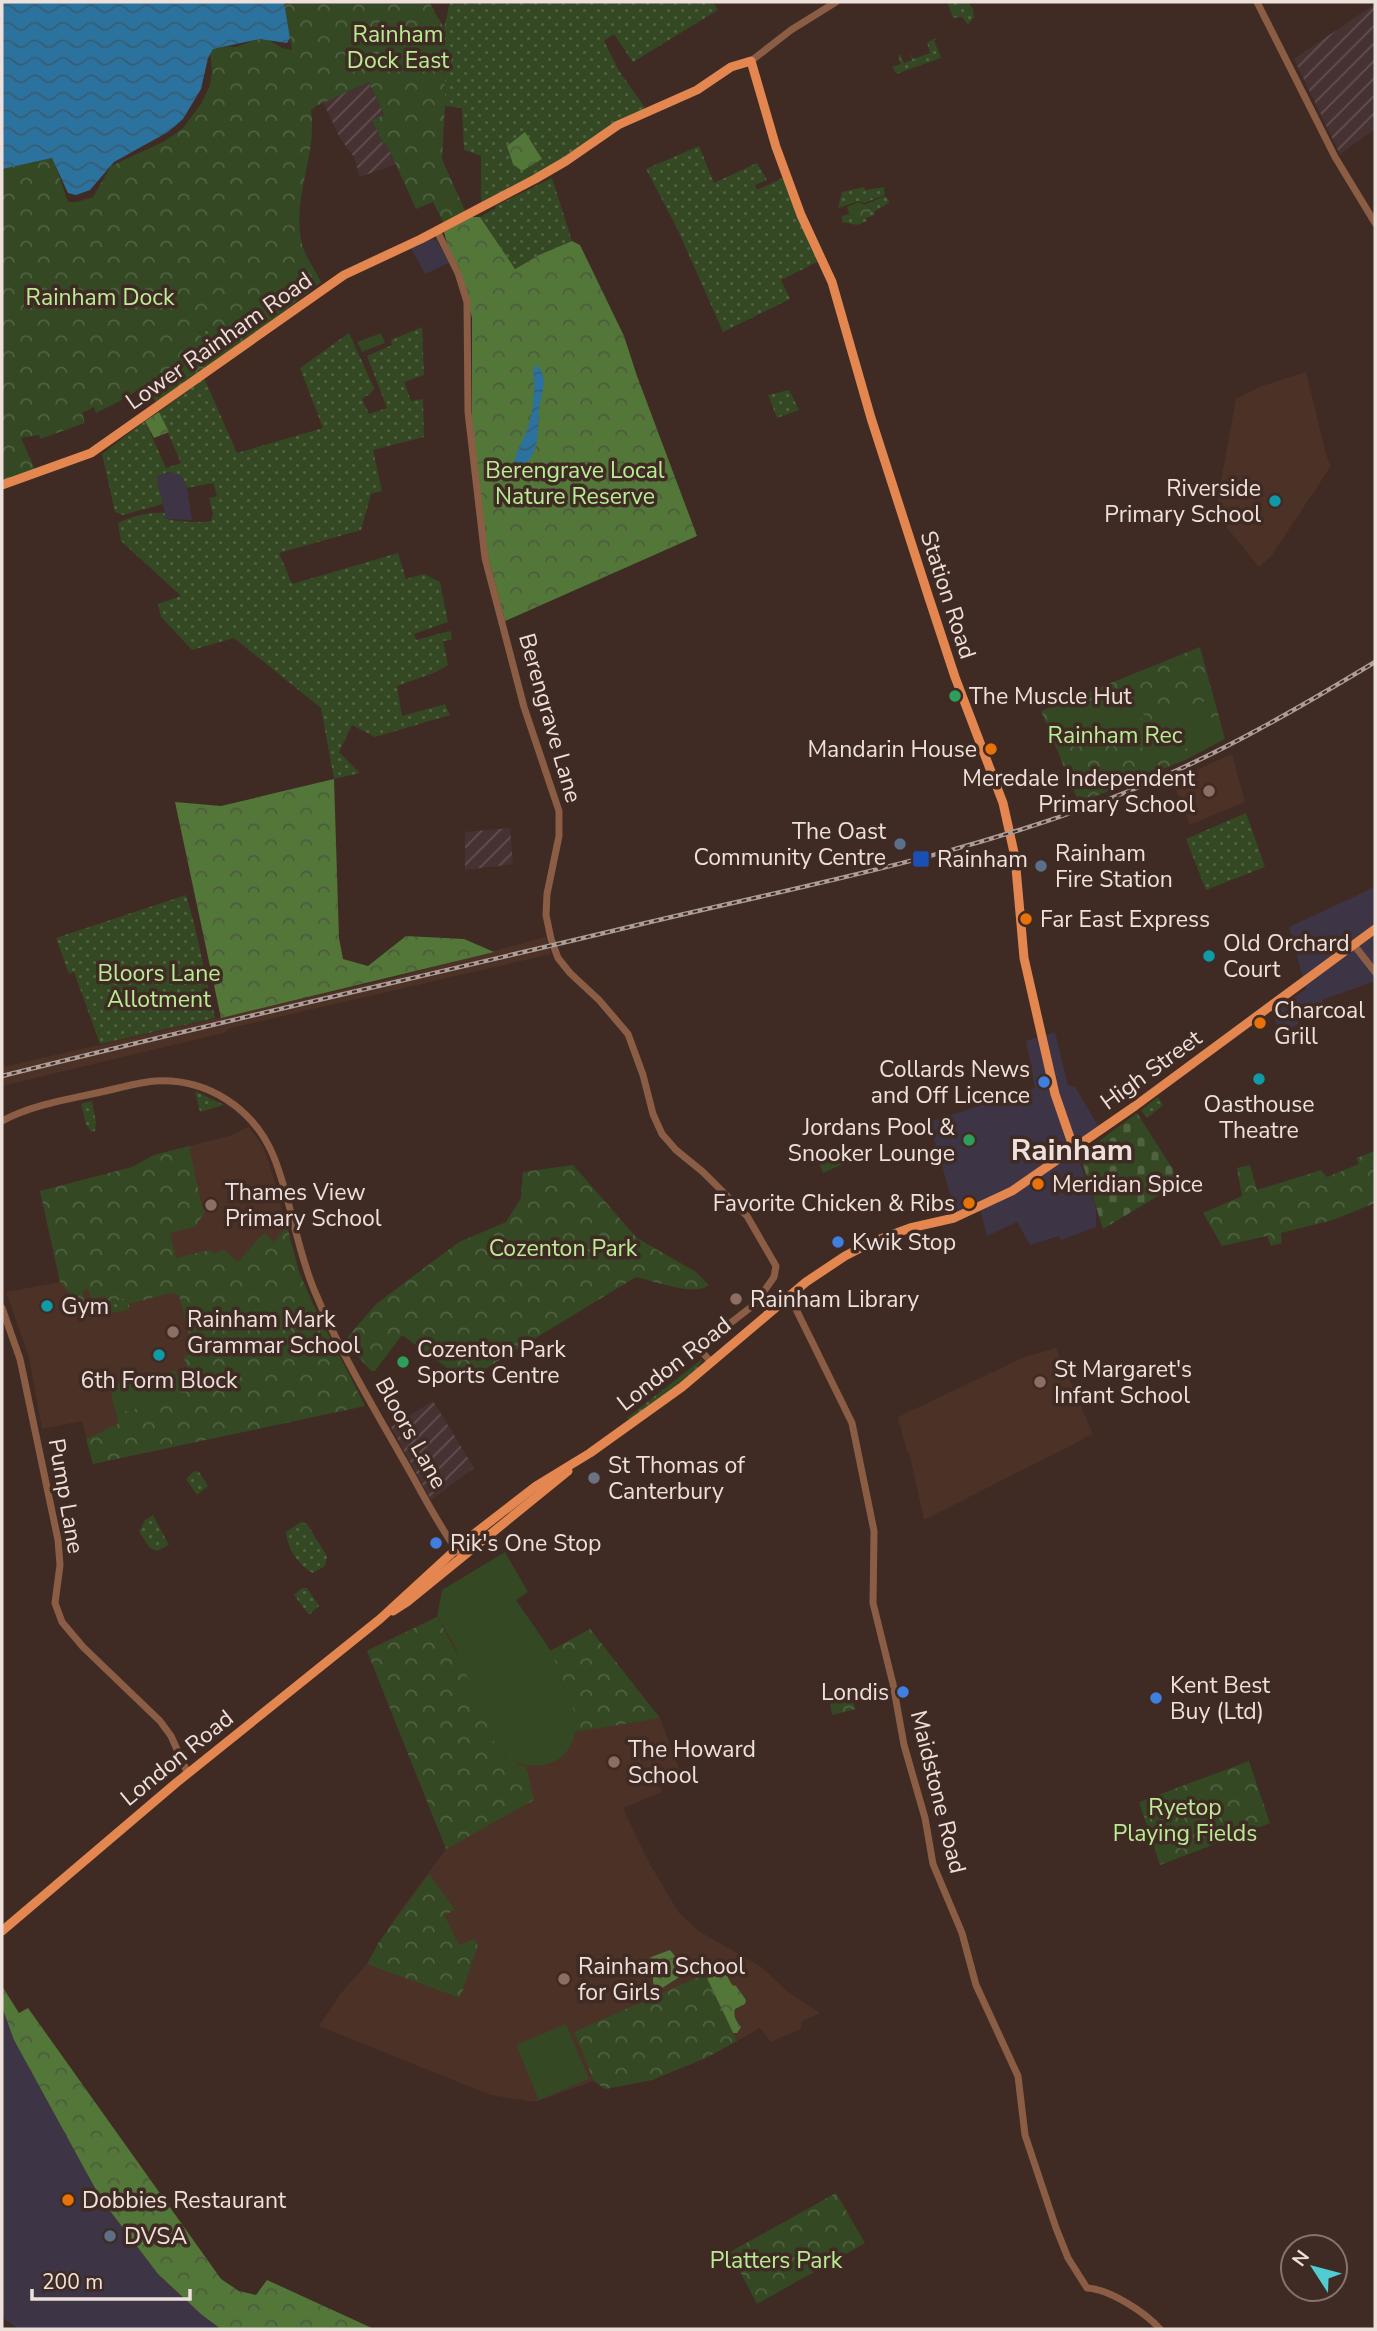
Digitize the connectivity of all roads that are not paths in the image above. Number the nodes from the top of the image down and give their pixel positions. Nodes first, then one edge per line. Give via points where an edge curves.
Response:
1 (836, 2) edge
2 (1257, 2) edge
3 (751, 61) junction
4 (1375, 223) edge
5 (437, 231) junction
6 (2, 485) edge
7 (1375, 929) edge
8 (1354, 945) junction
9 (1375, 972) edge
10 (2, 1121) edge
11 (1074, 1150) junction
12 (789, 1295) junction
13 (2, 1308) edge
14 (710, 1362) junction
15 (459, 1553) junction
16 (188, 1773) junction
17 (2, 1931) edge
18 (1160, 2329) edge

1 - 3 street
2 - 4 street via 1335,157
3 - 5 main road, Lower Rainham Road via 618,125 560,165
3 - 11 main road, Station Road via 778,155 832,282 933,611 1003,803 1015,857 1024,958 1054,1089
5 - 6 main road, Lower Rainham Road via 344,275 94,452
5 - 14 street, Berengrave Lane via 467,302 468,412 485,558 524,707 559,811 559,836 547,894 551,939 570,974 628,1034 662,1134 747,1216 776,1272 755,1304 702,1345
7 - 8 main road, High Street
8 - 9 street
8 - 11 main road, High Street
10 - 15 street, Bloors Lane via 55,1103 164,1080 220,1095 244,1112 259,1129 276,1164 304,1264 322,1308
11 - 12 main road, High Street via 984,1205 857,1248
12 - 14 main road, London Road
12 - 18 street, Maidstone Road via 852,1423 873,1521 873,1603 931,1858 960,1927 975,1985 1018,2076 1025,2135 1056,2228 1087,2288 1136,2307
13 - 16 street, Pump Lane via 20,1359 58,1540 55,1603 62,1622 160,1721
14 - 15 main road, London Road via 579,1460 536,1486
15 - 16 main road, London Road
16 - 17 main road, London Road

